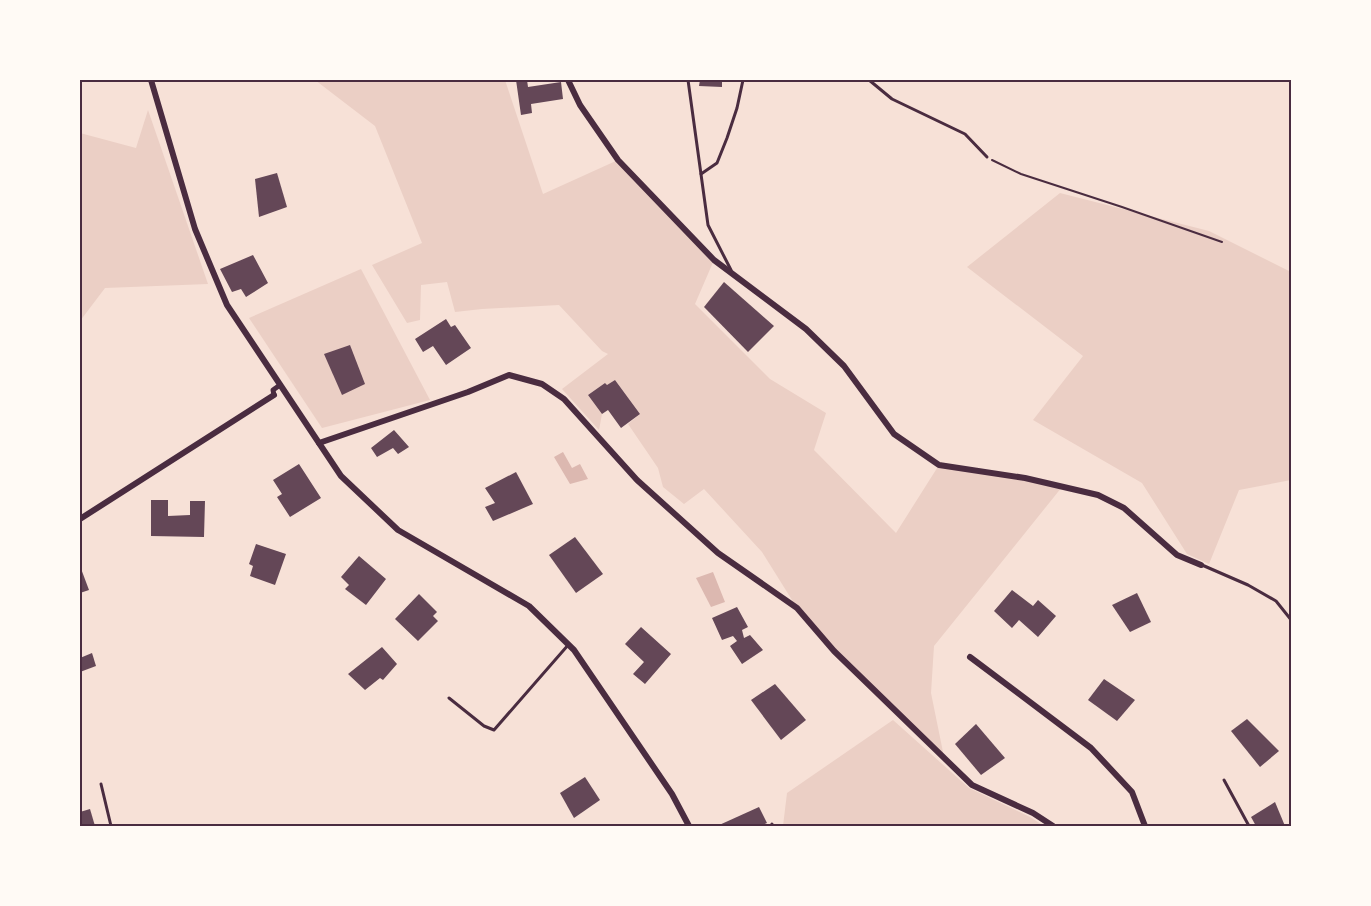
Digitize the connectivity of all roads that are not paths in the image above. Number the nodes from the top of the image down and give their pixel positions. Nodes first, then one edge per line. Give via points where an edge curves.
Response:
1 (151, 80) edge
2 (568, 80) edge
3 (688, 80) edge
4 (742, 80) edge
5 (868, 80) edge
6 (987, 157) road end
7 (701, 174) junction
8 (733, 274) junction
9 (280, 385) junction
10 (274, 394) joint
11 (319, 443) junction
12 (80, 519) edge
13 (1201, 565) joint
14 (1292, 621) edge
15 (569, 644) junction
16 (970, 657) dead end
17 (449, 698) dead end
18 (1224, 780) dead end
19 (101, 784) dead end
20 (111, 826) edge
21 (689, 826) edge
22 (1053, 826) edge
23 (1144, 826) edge
24 (1249, 826) edge

1 - 9 street via 195,229 227,305
2 - 8 street via 580,105 618,160 714,260
3 - 7 lane
4 - 7 lane via 737,108 717,163
5 - 6 lane via 892,99 965,134
7 - 8 lane via 708,225
8 - 13 street via 806,329 844,366 894,434 939,465 1025,478 1098,495 1125,508 1177,555
9 - 10 street via 273,390
9 - 11 street
10 - 12 street
11 - 15 street via 341,476 398,530 529,606
11 - 22 street via 509,375 542,384 564,399 637,480 718,552 797,608 834,651 972,785
13 - 14 lane via 1276,601
15 - 17 lane via 494,730
15 - 21 street via 672,794
16 - 23 street via 1091,748 1132,792
18 - 24 lane
19 - 20 lane

